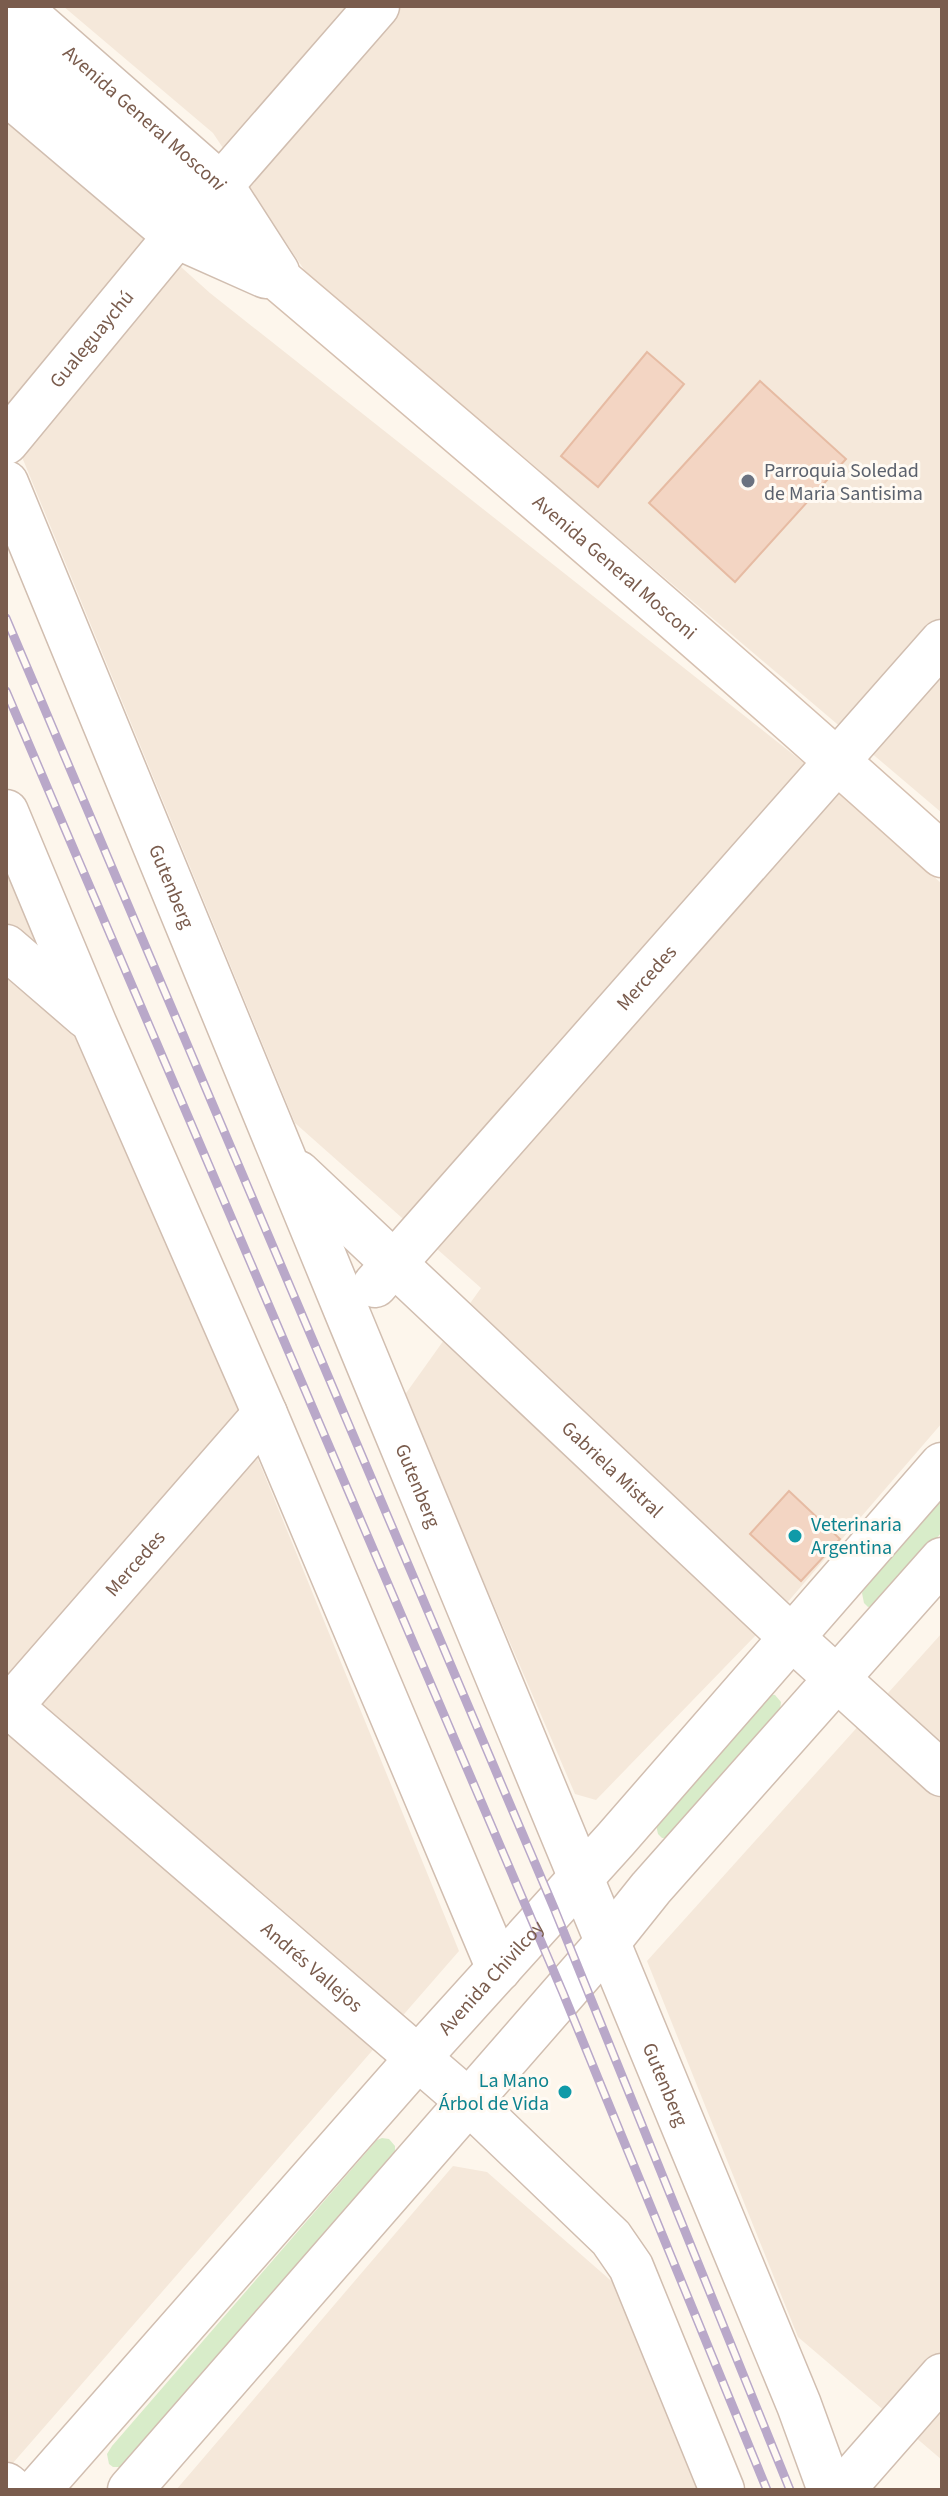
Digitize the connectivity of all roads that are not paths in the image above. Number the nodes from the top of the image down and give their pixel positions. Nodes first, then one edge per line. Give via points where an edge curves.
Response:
1 (17, 6) edge
2 (377, 6) edge
3 (6, 48) edge
4 (6, 92) edge
5 (221, 185) junction
6 (176, 236) junction
7 (285, 284) junction
8 (6, 442) edge
9 (6, 483) edge
10 (942, 642) edge
11 (838, 761) junction
12 (6, 812) edge
13 (942, 855) edge
14 (6, 947) edge
15 (94, 1023) junction
16 (285, 1160) junction
17 (394, 1265) junction
18 (350, 1314) junction
19 (265, 1414) junction
20 (942, 1465) edge
21 (942, 1560) edge
22 (791, 1637) junction
23 (837, 1678) junction
24 (7, 1707) edge
25 (942, 1774) edge
26 (579, 1880) junction
27 (607, 1943) junction
28 (499, 1969) junction
29 (417, 2059) junction
30 (468, 2101) junction
31 (942, 2376) edge
32 (856, 2484) edge
33 (6, 2485) edge
34 (12, 2490) edge
35 (38, 2490) edge
36 (130, 2490) edge
37 (722, 2490) edge

1 - 5 street, Avenida General Mosconi
2 - 5 street
3 - 7 street, Avenida General Mosconi
4 - 6 street, Avenida General Mosconi
5 - 7 street, Avenida General Mosconi
6 - 7 street, Avenida General Mosconi
6 - 8 street, Gualeguaychú
7 - 11 street, Avenida General Mosconi
9 - 16 street, Gutenberg
10 - 11 street, Mercedes
11 - 13 street, Avenida General Mosconi
11 - 17 street, Mercedes
12 - 15 street
14 - 15 street
15 - 19 street
16 - 17 street, Gabriela Mistral
16 - 18 street, Gutenberg
17 - 18 street, Mercedes
17 - 22 street, Gabriela Mistral
18 - 26 street, Gutenberg
19 - 24 street, Mercedes
19 - 28 street
20 - 22 street, Avenida Chivilcoy
21 - 23 street
22 - 23 street, Gabriela Mistral
22 - 26 street, Avenida Chivilcoy
23 - 25 street, Gabriela Mistral
23 - 27 street
24 - 29 street, Andrés Vallejos
26 - 27 street, Gutenberg
26 - 28 street, Avenida Chivilcoy
27 - 30 street
27 - 32 street, Gutenberg via 799,2405
28 - 29 street, Avenida Chivilcoy
29 - 30 street, Andrés Vallejos
29 - 35 street, Avenida Chivilcoy
30 - 36 street
30 - 37 street, Andrés Vallejos via 611,2238 631,2267
31 - 32 street
33 - 34 street

